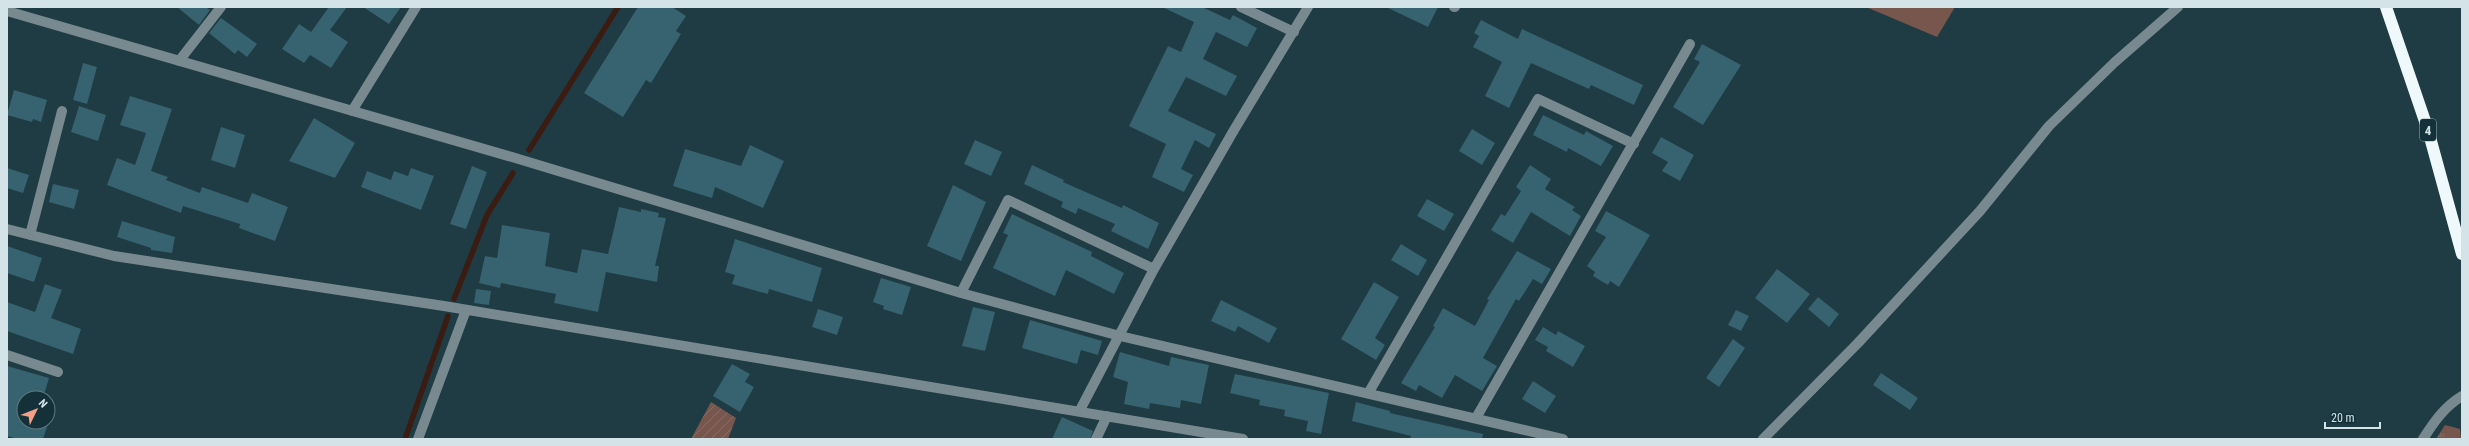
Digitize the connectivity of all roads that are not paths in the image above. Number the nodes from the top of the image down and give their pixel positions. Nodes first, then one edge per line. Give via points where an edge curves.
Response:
1 (221, 7) edge
2 (416, 7) edge
3 (1241, 7) edge
4 (1308, 7) edge
5 (2178, 7) edge
6 (2386, 7) edge
7 (7, 10) edge
8 (1294, 32) junction
9 (1690, 44) dead end
10 (180, 61) junction
11 (352, 111) junction
12 (62, 112) dead end
13 (1634, 144) junction
14 (7, 229) edge
15 (30, 235) junction
16 (2462, 254) edge
17 (1154, 269) junction
18 (961, 293) junction
19 (466, 310) junction
20 (1120, 336) junction
21 (7, 355) edge
22 (58, 372) dead end
23 (1369, 392) junction
24 (2462, 396) edge
25 (1080, 410) junction
26 (1107, 416) junction
27 (1476, 418) junction
28 (1196, 435) edge
29 (418, 439) edge
30 (1096, 439) edge
31 (1243, 439) edge
32 (1564, 439) edge
33 (1763, 439) edge
34 (2423, 439) edge

1 - 10 street
2 - 11 street
3 - 8 street
4 - 8 street
5 - 33 street via 2114,62 2048,126 1980,211 1858,343
6 - 16 highway, 4 via 2428,130
7 - 10 street
8 - 17 street
9 - 13 street
10 - 11 street
11 - 18 street
12 - 15 street
13 - 23 street via 1538,99
13 - 27 street
14 - 15 street
15 - 19 street via 114,256 252,275
17 - 18 street via 1008,200
17 - 20 street
18 - 20 street
19 - 25 street
19 - 29 street
20 - 23 street
20 - 25 street
21 - 22 street
23 - 27 street
24 - 34 street via 2437,417
25 - 26 street
26 - 28 street
26 - 30 street
27 - 32 street
28 - 31 street

